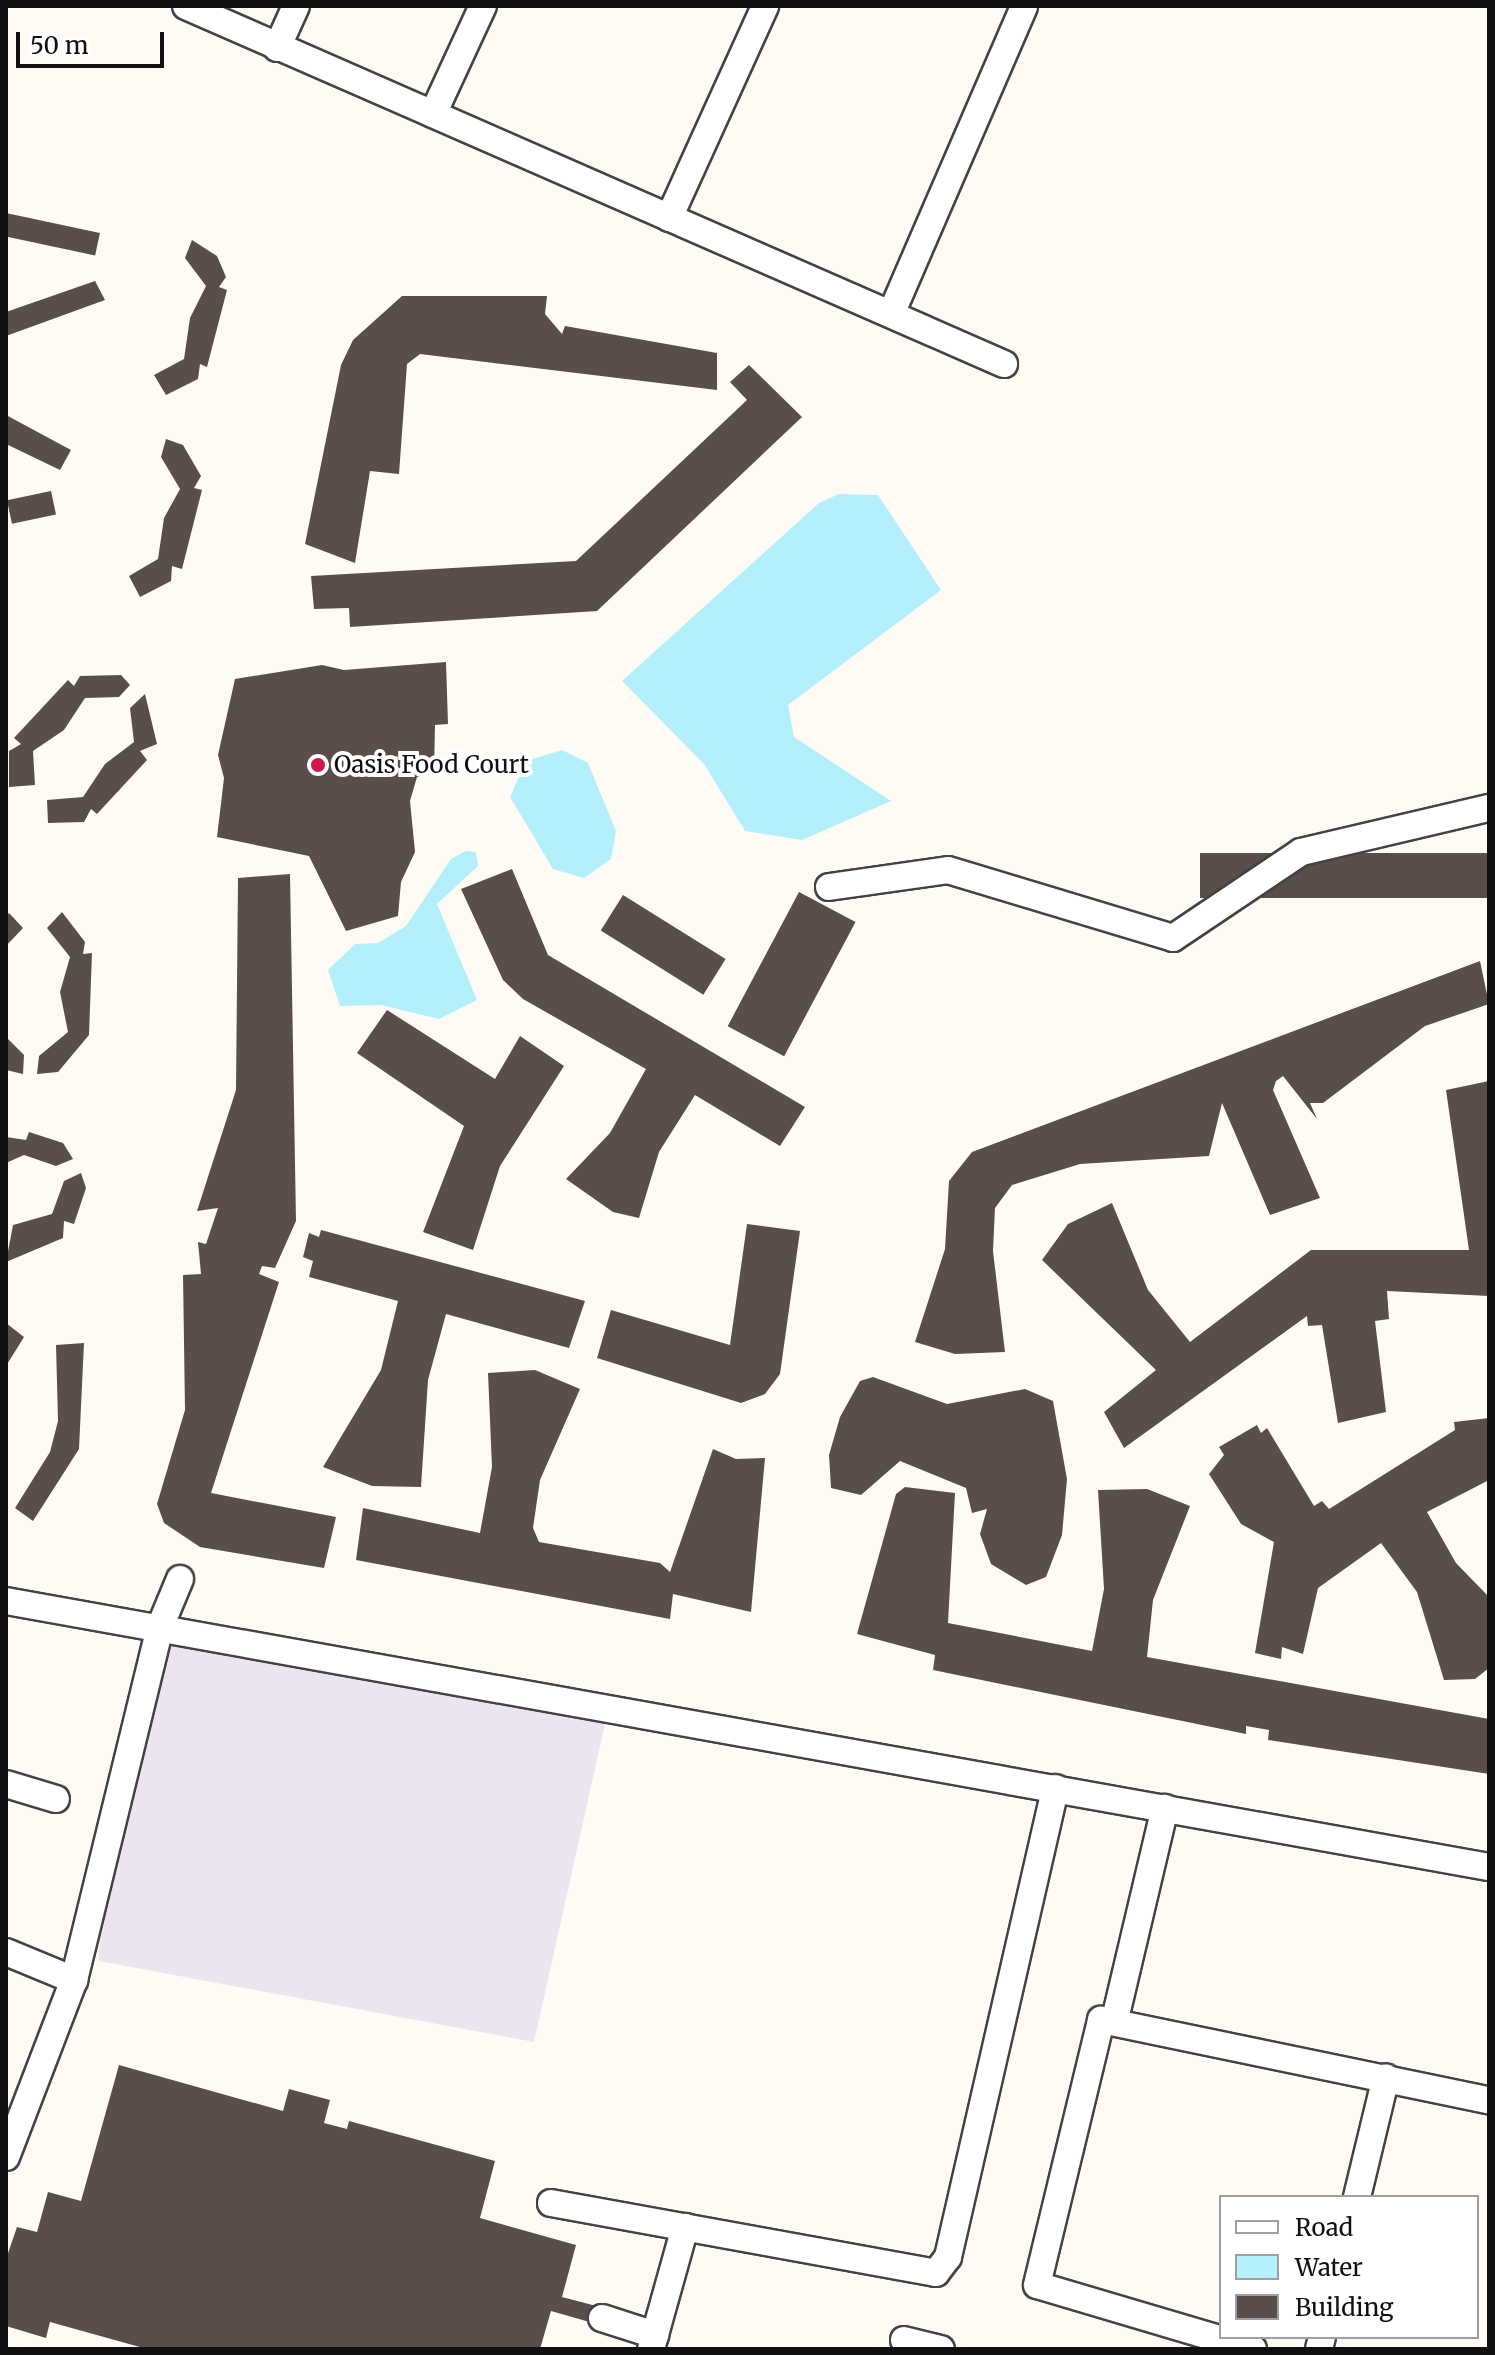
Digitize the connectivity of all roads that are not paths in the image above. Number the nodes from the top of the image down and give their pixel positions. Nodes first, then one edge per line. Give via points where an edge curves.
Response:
1 (186, 6) edge
2 (296, 6) edge
3 (483, 6) edge
4 (765, 6) edge
5 (1024, 6) edge
6 (277, 48) junction
7 (433, 114) junction
8 (669, 218) junction
9 (891, 314) junction
10 (1004, 364) dead end
11 (1489, 808) edge
12 (829, 887) dead end
13 (180, 1579) dead end
14 (6, 1601) edge
15 (160, 1627) junction
16 (6, 1784) edge
17 (1055, 1788) junction
18 (56, 1799) dead end
19 (1165, 1808) junction
20 (1489, 1867) edge
21 (6, 1952) edge
22 (74, 1980) junction
23 (1115, 2019) junction
24 (1386, 2077) junction
25 (1489, 2100) edge
26 (6, 2157) edge
27 (1357, 2195) edge
28 (551, 2203) dead end
29 (685, 2227) junction
30 (602, 2318) dead end
31 (1219, 2339) edge
32 (1219, 2339) edge
33 (904, 2340) dead end
34 (653, 2342) edge
35 (941, 2349) edge
36 (1253, 2349) edge

1 - 6 street
2 - 6 street
3 - 7 street
4 - 8 street
5 - 9 street
6 - 7 street
7 - 8 street
8 - 9 street
9 - 10 street
11 - 12 street via 1301,852 1173,938 948,870
13 - 15 street
14 - 15 street
15 - 17 street
15 - 22 street
16 - 18 street
17 - 19 street
17 - 29 street via 944,2266 927,2273
19 - 20 street
19 - 23 street
21 - 22 street
22 - 26 street
23 - 24 street
23 - 32 street via 1095,2027 1037,2285
24 - 25 street
24 - 27 street
28 - 29 street
29 - 34 street
30 - 34 street
31 - 36 street
33 - 35 street

